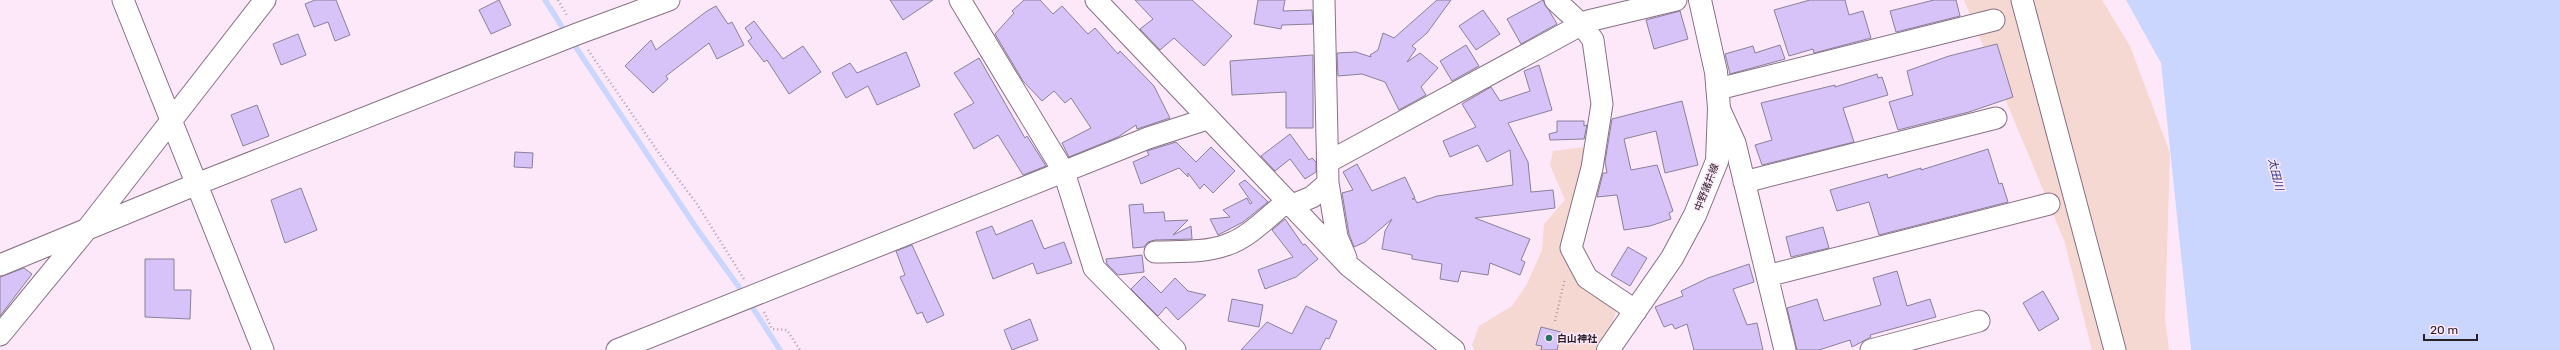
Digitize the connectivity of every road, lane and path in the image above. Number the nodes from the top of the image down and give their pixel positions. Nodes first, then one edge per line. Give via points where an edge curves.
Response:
1 (123, 0) edge
2 (265, 0) edge
3 (558, 0) edge
4 (669, 0) edge
5 (960, 0) edge
6 (1096, 0) edge
7 (1324, 0) edge
8 (1555, 0) edge
9 (1676, 0) edge
10 (1700, 0) edge
11 (2022, 0) edge
12 (1994, 20) dead end
13 (1582, 25) junction
14 (577, 34) junction
15 (1719, 99) junction
16 (1996, 118) dead end
17 (1207, 119) junction
18 (171, 121) junction
19 (1328, 162) junction
20 (1064, 172) junction
21 (1744, 182) junction
22 (1328, 183) junction
23 (197, 184) junction
24 (1288, 204) junction
25 (2050, 204) dead end
26 (87, 229) junction
27 (1571, 248) junction
28 (1155, 252) dead end
29 (0, 265) edge
30 (1349, 266) junction
31 (1767, 276) junction
32 (755, 295) junction
33 (1636, 310) junction
34 (1555, 321) dead end
35 (1979, 321) dead end
36 (0, 335) edge
37 (262, 350) edge
38 (617, 350) edge
39 (800, 350) edge
40 (1175, 350) edge
41 (1454, 350) edge
42 (1608, 350) edge
43 (1785, 350) edge
44 (1870, 350) edge
45 (2115, 350) edge

1 - 18 street
2 - 18 street
3 - 14 path
4 - 14 street
5 - 20 street
6 - 17 street
7 - 19 street
8 - 13 street
9 - 13 street
10 - 15 main road, 中野諸井線
11 - 45 street
12 - 15 street
13 - 19 street
13 - 27 street via 1593,40 1602,104 1592,168
14 - 23 street
14 - 32 path via 697,204 735,268
15 - 21 street via 1735,143
15 - 33 main road, 中野諸井線 via 1717,162 1695,216 1672,258
16 - 21 street
17 - 20 street via 1148,138
17 - 24 street
18 - 23 street
18 - 26 street
19 - 22 street
20 - 32 street
20 - 40 street via 1094,268
21 - 31 street
22 - 24 street via 1312,197
22 - 30 street via 1337,237
23 - 26 street
23 - 37 street
24 - 28 street via 1243,237 1227,245 1211,249
24 - 30 street
25 - 31 street
26 - 29 street
26 - 36 street
27 - 33 street via 1587,278
27 - 34 path
30 - 41 street
31 - 43 street
32 - 38 street
32 - 39 path via 772,329 787,330
33 - 42 main road, 中野諸井線
35 - 44 street

